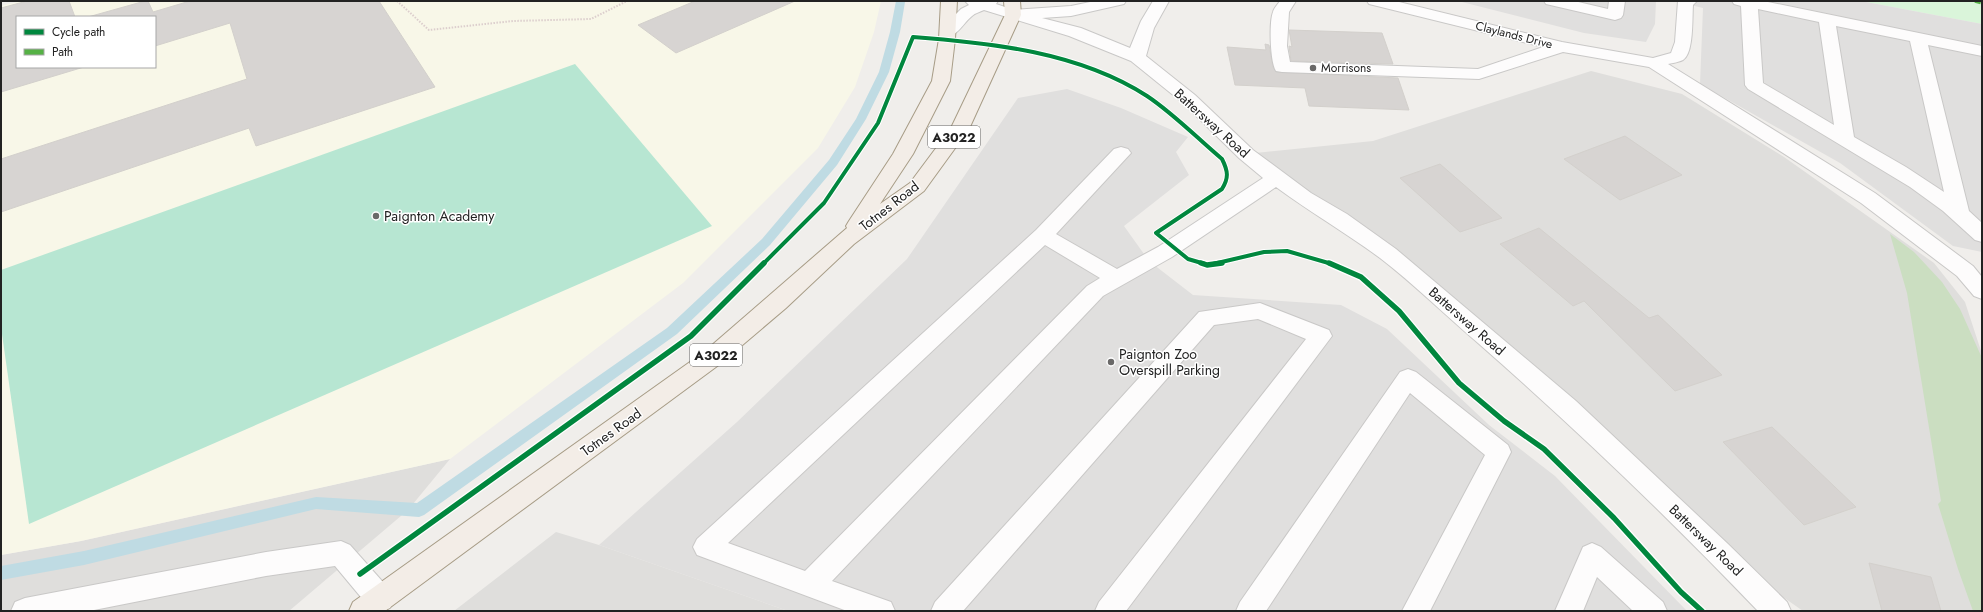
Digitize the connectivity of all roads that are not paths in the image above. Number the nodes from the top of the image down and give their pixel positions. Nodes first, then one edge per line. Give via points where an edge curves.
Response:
1 (949, 1) edge
2 (1118, 1) edge
3 (1161, 1) edge
4 (1288, 1) edge
5 (1375, 1) edge
6 (1552, 1) edge
7 (1617, 1) edge
8 (1689, 1) edge
9 (981, 2) edge
10 (1745, 2) edge
11 (1012, 8) edge
12 (1827, 19) junction
13 (948, 32) junction
14 (1918, 38) junction
15 (1562, 47) junction
16 (1982, 51) edge
17 (1137, 57) junction
18 (1654, 63) junction
19 (1845, 140) junction
20 (1121, 153) dead end
21 (1276, 178) junction
22 (1959, 212) junction
23 (1043, 235) junction
24 (1982, 235) edge
25 (848, 239) junction
26 (1973, 271) edge
27 (1116, 278) junction
28 (1982, 291) edge
29 (810, 585) junction
30 (372, 605) edge
31 (25, 611) edge
32 (881, 611) edge
33 (945, 611) edge
34 (1109, 611) edge
35 (1250, 611) edge
36 (1416, 611) edge
37 (1569, 611) edge
38 (1653, 611) edge
39 (1777, 611) edge

1 - 13 main road, Totnes Road / A3022
2 - 11 street via 1071,11
3 - 17 street via 1141,36
4 - 15 street via 1281,12 1278,46 1282,67 1479,74
5 - 15 street, Claylands Drive
6 - 7 street via 1615,15
8 - 18 street via 1685,4 1683,42 1678,56
9 - 11 street, Battersway Road
9 - 13 street via 967,12
10 - 12 street
10 - 19 street via 1754,85
11 - 17 street, Battersway Road
11 - 25 main road, Totnes Road / A3022 via 960,129 917,187
12 - 14 street
12 - 19 street
13 - 25 main road, Totnes Road / A3022 via 941,80 903,154
14 - 16 street
14 - 22 street
15 - 18 street, Claylands Drive
17 - 21 street, Battersway Road via 1189,99 1246,154
18 - 26 street via 1799,152
19 - 22 street via 1898,169
20 - 23 street
21 - 27 street via 1165,252
21 - 39 street, Battersway Road via 1389,254 1550,392 1719,552
22 - 24 street
23 - 27 street
23 - 29 street via 706,547
25 - 30 main road, Totnes Road / A3022 via 712,358
26 - 28 street
27 - 29 street via 1094,291
29 - 32 street
30 - 31 street via 341,553 266,564
33 - 34 street via 1207,318 1260,312 1321,336
35 - 36 street via 1408,378 1499,452
37 - 38 street via 1592,555

